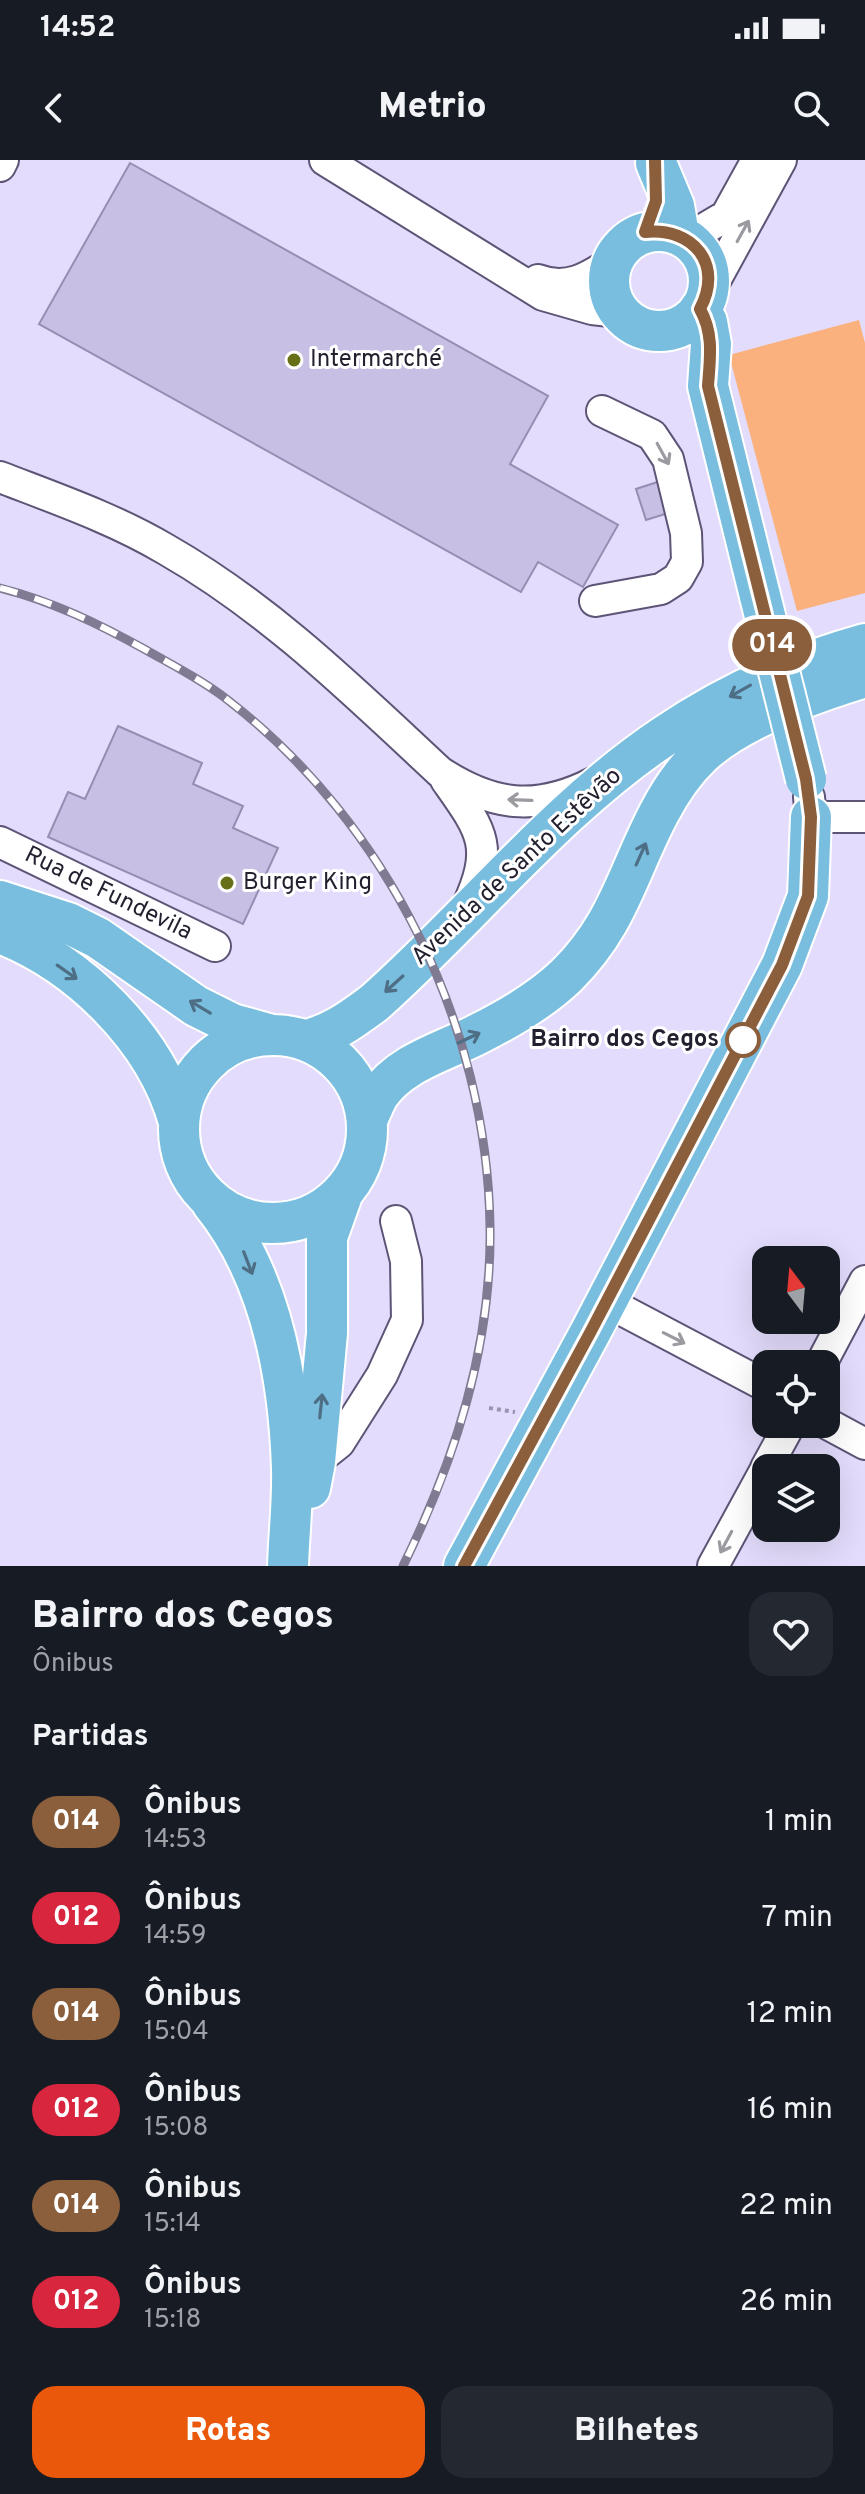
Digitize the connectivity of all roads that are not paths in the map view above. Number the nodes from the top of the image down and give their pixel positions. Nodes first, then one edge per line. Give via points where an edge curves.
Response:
1 (3, 160) edge
2 (325, 160) edge
3 (757, 160) edge
4 (781, 160) edge
5 (656, 161) edge
6 (0, 166) edge
7 (670, 235) junction
8 (612, 262) junction
9 (495, 264) junction
10 (703, 304) junction
11 (619, 312) junction
12 (663, 331) junction
13 (708, 386) junction
14 (602, 411) dead end
15 (0, 477) edge
16 (595, 601) dead end
17 (865, 644) edge
18 (865, 677) edge
19 (619, 769) junction
20 (440, 772) junction
21 (809, 798) junction
22 (865, 817) edge
23 (0, 842) edge
24 (0, 901) edge
25 (462, 917) junction
26 (0, 933) edge
27 (215, 946) dead end
28 (289, 1038) junction
29 (368, 1118) junction
30 (179, 1122) junction
31 (342, 1195) junction
32 (207, 1197) junction
33 (396, 1221) dead end
34 (865, 1281) edge
35 (605, 1301) junction
36 (828, 1350) edge
37 (752, 1379) edge
38 (840, 1431) edge
39 (865, 1444) edge
40 (315, 1462) junction
41 (752, 1494) edge
42 (291, 1566) edge
43 (464, 1566) edge
44 (713, 1566) edge

1 - 6 street
2 - 9 street
3 - 7 street via 726,216
10 -> 4 street
5 - 7 main road via 674,206
7 - 8 main road via 631,239
7 - 10 main road via 699,251 707,266
8 - 9 street via 585,280 565,285 547,284
8 - 11 main road via 608,279
9 - 11 street via 543,295
10 - 12 main road via 690,320
10 - 13 main road via 711,344
11 - 12 main road via 631,323
12 - 13 main road
13 - 21 main road, bridge
14 -> 16 street via 652,435 668,459 686,533 687,562 678,578 661,589
15 - 20 street via 104,518 201,570 321,661
17 -> 19 main road, Avenida de Santo Estêvão via 754,683
29 -> 18 main road via 378,1095 416,1063 514,1015 565,978 620,904 658,814 704,752 807,697
19 -> 20 street via 581,789 526,802 489,798
19 - 25 main road, Avenida de Santo Estêvão
20 - 25 street via 478,826 483,848 483,868
21 - 22 street
21 - 35 main road via 808,896 782,965
23 - 27 street, Rua de Fundevila
28 -> 24 main road via 232,1024 196,1006 98,938
25 -> 28 main road, Avenida de Santo Estêvão via 345,1025 323,1036
26 -> 30 main road via 52,961 115,1012 158,1071
28 - 29 main road via 329,1053 348,1071
28 - 30 main road via 244,1039 219,1052 185,1095
29 - 31 main road via 367,1146
30 - 32 main road via 180,1149 190,1175
31 - 32 main road via 318,1213 290,1223 245,1219
40 -> 31 main road via 327,1333 327,1237
32 -> 42 main road via 240,1242 281,1363 292,1472
33 - 40 street via 406,1261 407,1320 382,1375 339,1443
34 - 36 street
35 -> 37 street
35 - 43 main road
38 - 39 street
40 - 42 main road
41 -> 44 street

